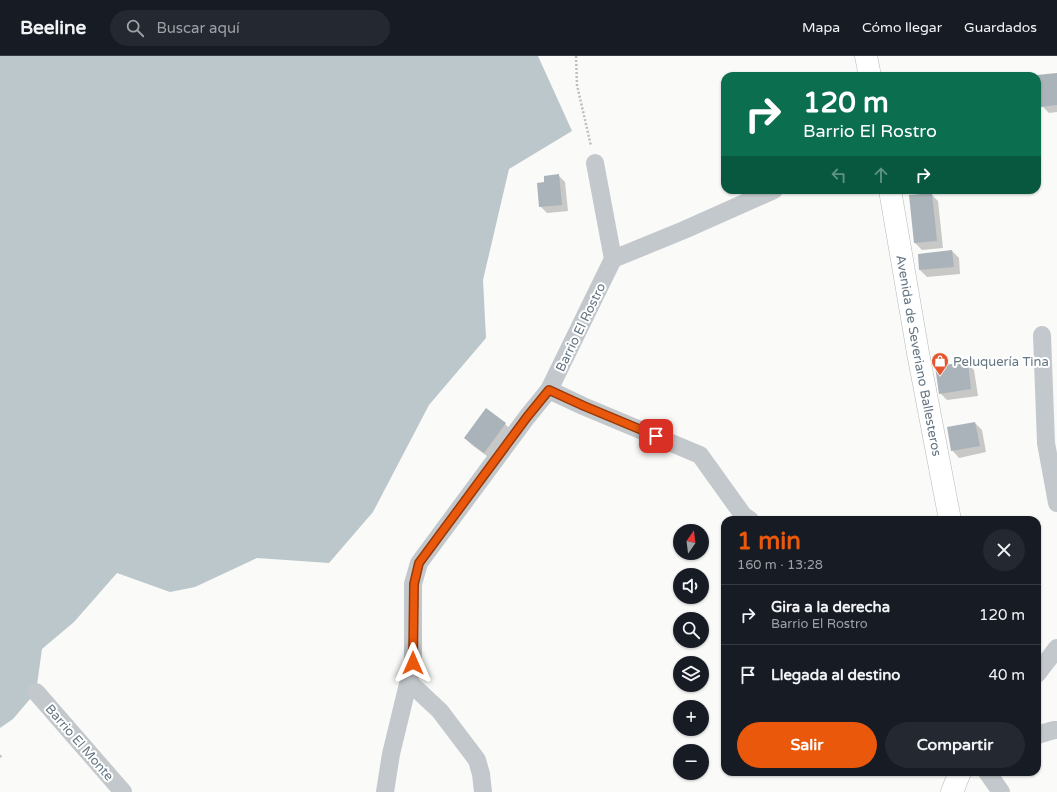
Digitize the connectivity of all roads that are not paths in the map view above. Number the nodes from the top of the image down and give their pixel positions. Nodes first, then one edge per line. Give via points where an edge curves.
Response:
1 (866, 56) edge
2 (869, 72) edge
3 (595, 163) road end
4 (765, 194) edge
5 (891, 194) edge
6 (613, 259) junction
7 (1042, 336) dead end
8 (549, 390) junction
9 (1057, 503) edge
10 (744, 516) edge
11 (949, 516) edge
12 (1057, 648) edge
13 (1041, 669) edge
14 (409, 682) junction
15 (36, 692) dead end
16 (1057, 730) edge
17 (1041, 734) edge
18 (958, 776) edge
19 (990, 776) edge
20 (123, 792) edge
21 (385, 792) edge
22 (483, 792) edge
23 (952, 792) edge
24 (1001, 792) edge

1 - 2 main road
3 - 6 street
4 - 6 street
5 - 11 main road, Avenida de Severiano Ballesteros
6 - 8 street, Barrio El Rostro
7 - 9 street via 1046,443
8 - 10 street via 700,454
8 - 14 street via 419,563 414,584 413,663
12 - 13 street
14 - 21 street via 391,754
14 - 22 street via 440,711 477,760
15 - 20 street, Barrio El Monte
16 - 17 street
18 - 23 main road
19 - 24 street

